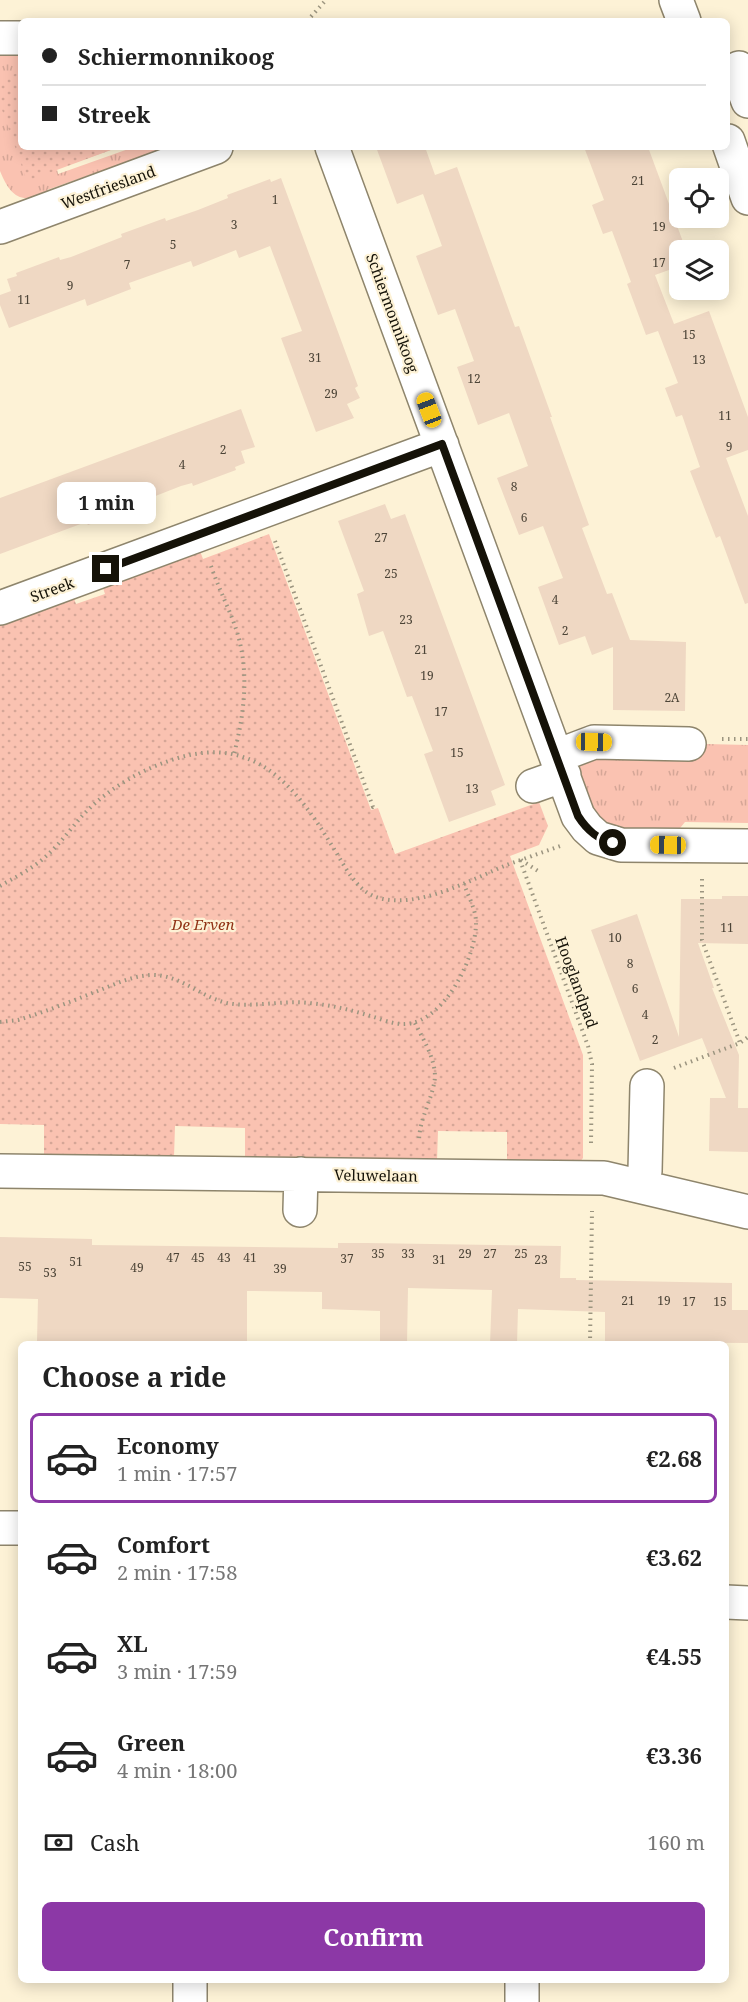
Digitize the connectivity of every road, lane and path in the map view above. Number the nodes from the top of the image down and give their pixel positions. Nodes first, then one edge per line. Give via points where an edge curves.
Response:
1 (326, 0) edge
2 (676, 0) edge
3 (310, 18) edge
4 (683, 18) edge
5 (0, 38) edge
6 (18, 38) edge
7 (739, 68) dead end
8 (748, 100) edge
9 (748, 129) edge
10 (730, 135) edge
11 (207, 150) edge
12 (333, 150) edge
13 (729, 150) edge
14 (735, 185) edge
15 (2, 220) edge
16 (442, 444) junction
17 (272, 533) dead end
18 (194, 539) junction
19 (0, 608) edge
20 (689, 744) dead end
21 (234, 754) junction
22 (560, 766) junction
23 (533, 786) dead end
24 (377, 805) dead end
25 (565, 844) dead end
26 (748, 846) edge
27 (520, 860) junction
28 (710, 870) junction
29 (538, 872) dead end
30 (464, 884) junction
31 (0, 886) edge
32 (0, 1022) edge
33 (415, 1023) junction
34 (748, 1037) edge
35 (740, 1043) junction
36 (698, 1059) dead end
37 (647, 1086) dead end
38 (592, 1087) junction
39 (599, 1087) dead end
40 (419, 1152) dead end
41 (590, 1152) dead end
42 (0, 1171) edge
43 (301, 1174) junction
44 (641, 1186) junction
45 (592, 1208) dead end
46 (300, 1210) dead end
47 (748, 1212) edge
48 (590, 1341) edge
49 (0, 1528) edge
50 (18, 1528) edge
51 (729, 1602) edge
52 (748, 1603) edge
53 (190, 1983) edge
54 (522, 1983) edge
55 (190, 2002) edge
56 (522, 2002) edge

1 - 3 path
2 - 4 street
5 - 6 street
7 - 8 street
9 - 10 street
11 - 15 street, Westfriesland
12 - 16 street, Schiermonnikoog
13 - 14 street
16 - 18 street, Streek
16 - 22 street, Schiermonnikoog
17 - 24 path via 373,807
18 - 19 street, Streek
18 - 21 path via 235,626 245,669
20 - 22 street via 594,742
21 - 30 path via 260,764 284,781 317,821 350,875 378,898 413,898
21 - 31 path via 215,751 189,755 137,775 84,814 36,865
22 - 23 street
22 - 28 street, Schiermonnikoog via 578,816 598,838
25 - 27 path
26 - 28 street, Schiermonnikoog
27 - 29 path
27 - 30 path
27 - 38 path, Hooglandpad via 588,1046
28 - 35 path via 702,940
30 - 33 path via 476,922 470,960 442,1001
32 - 33 path via 18,1020 124,981 153,975 177,980 226,1003 321,1004 397,1024
33 - 40 path via 432,1058 435,1077 421,1123
34 - 35 path
35 - 36 path
37 - 44 street via 645,1171
38 - 39 path
38 - 41 path, Hooglandpad
42 - 43 street, Veluwelaan
43 - 44 street, Veluwelaan via 591,1177
43 - 46 street
44 - 47 street, Veluwelaan
45 - 48 path
49 - 50 street
51 - 52 street
53 - 55 street
54 - 56 street

